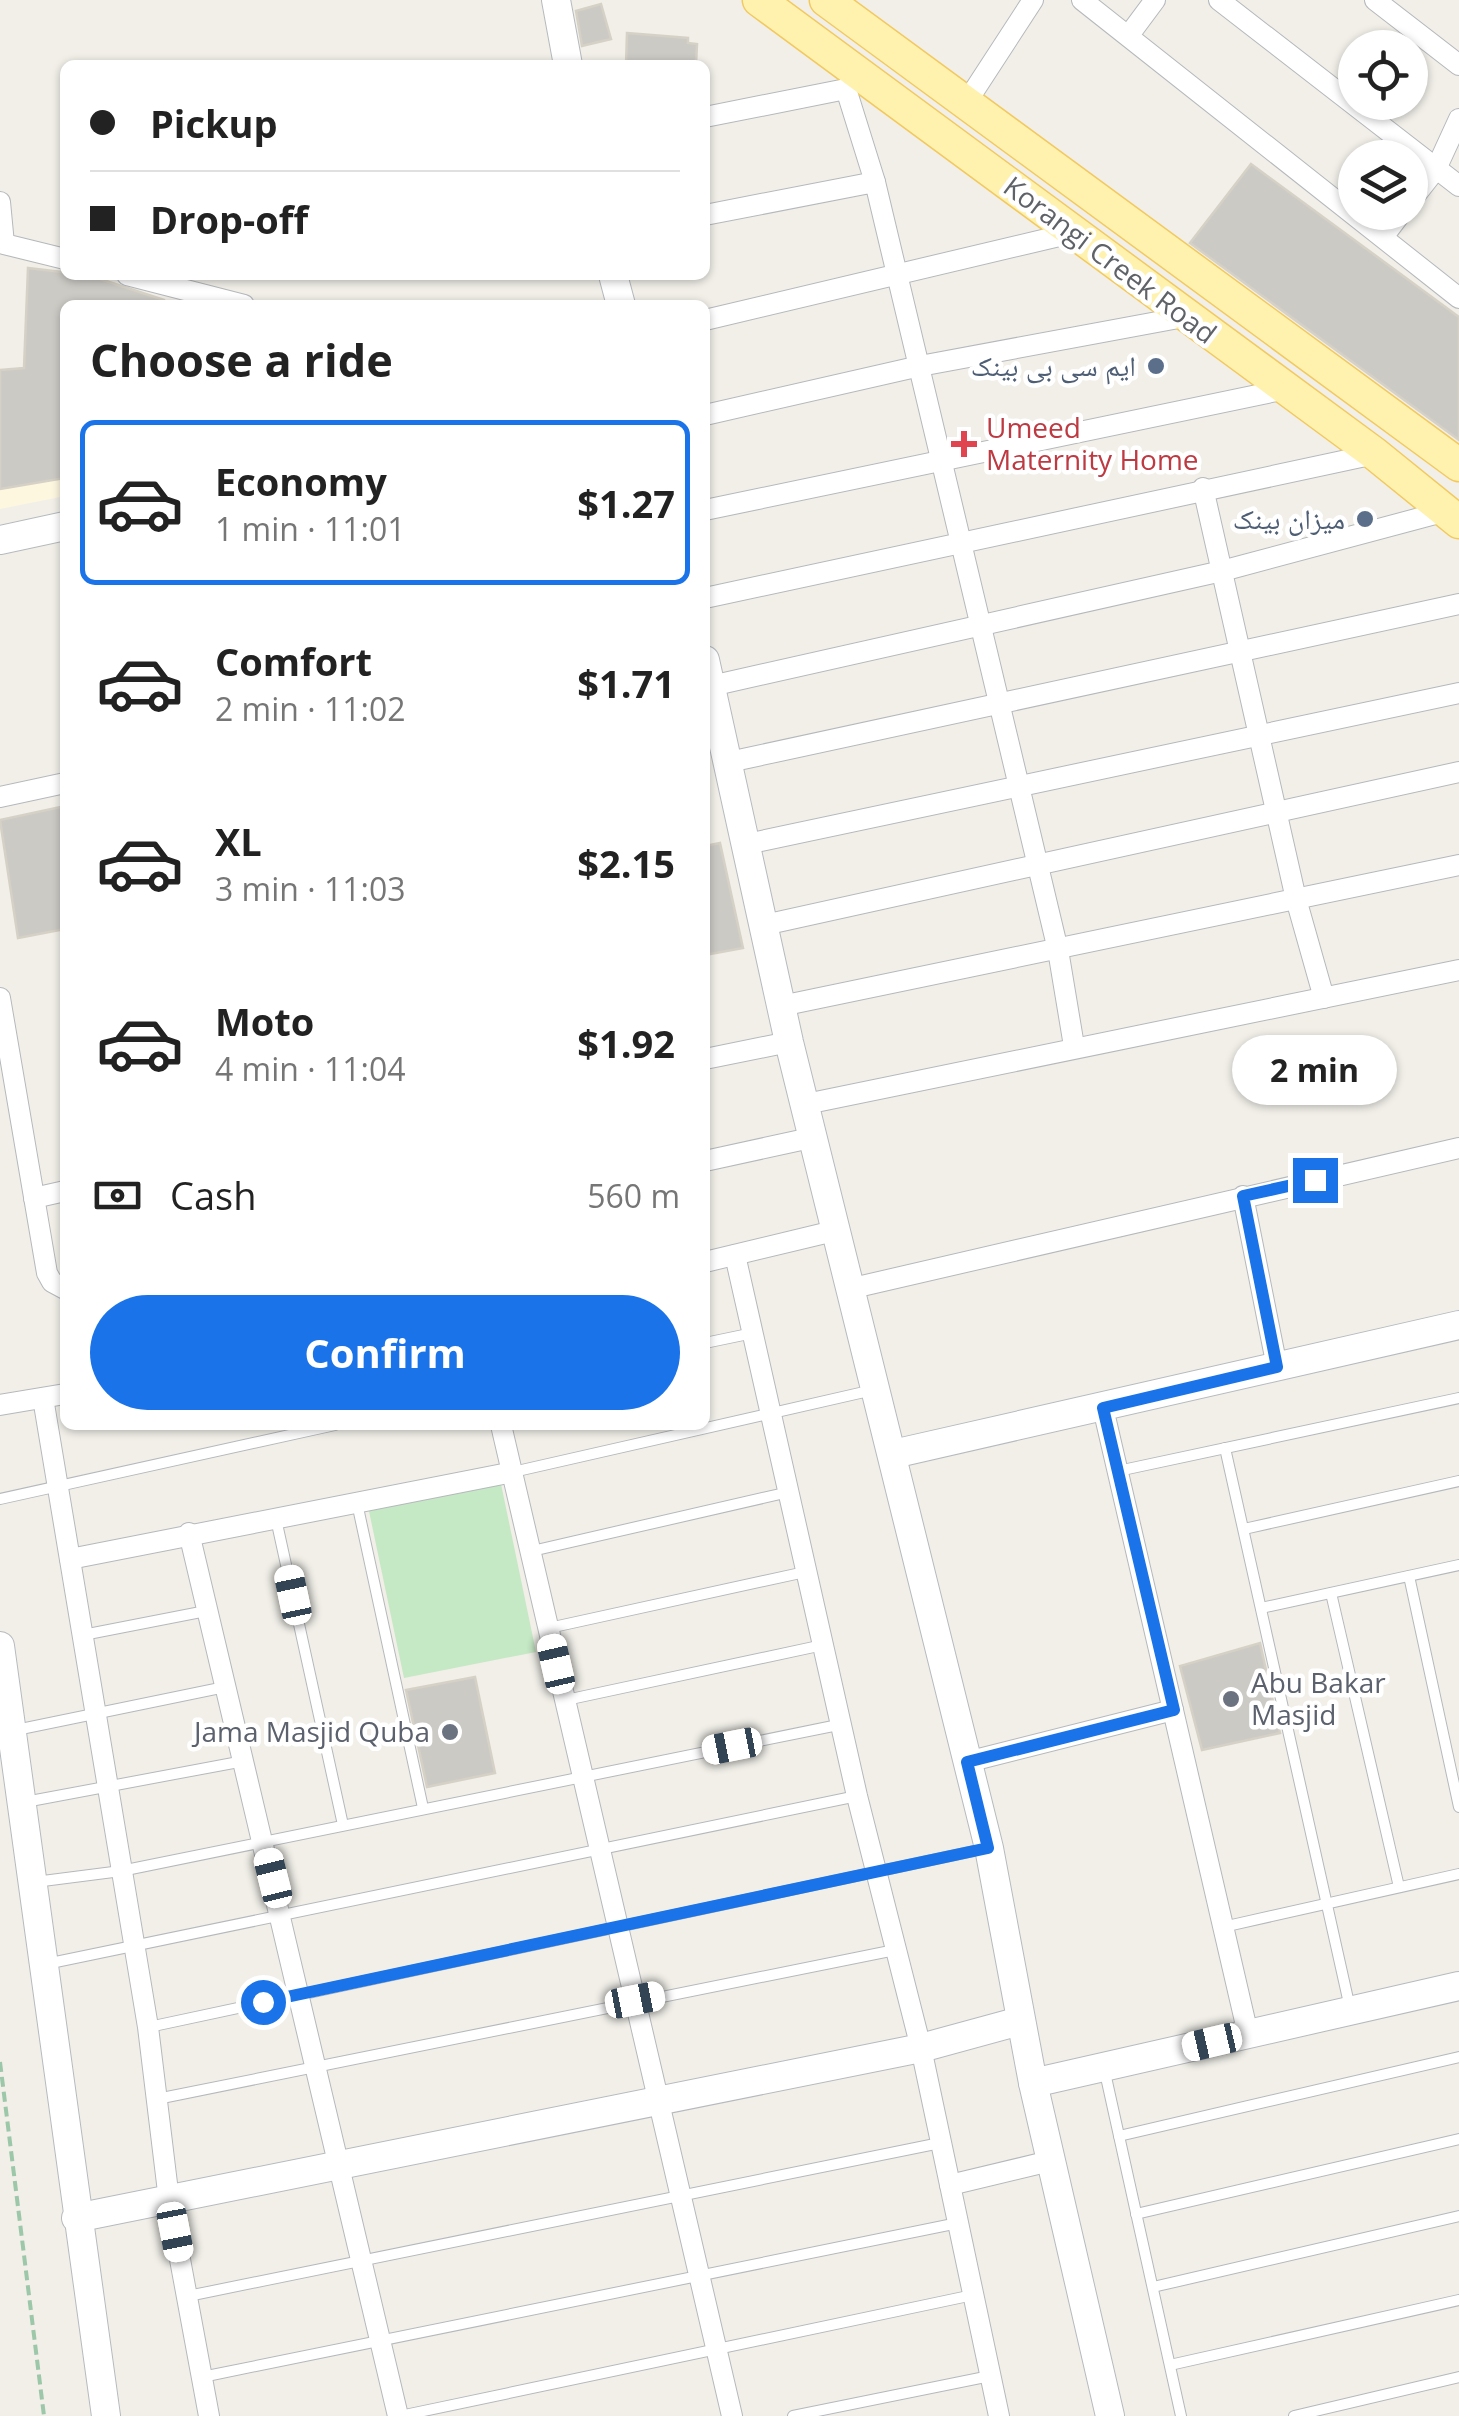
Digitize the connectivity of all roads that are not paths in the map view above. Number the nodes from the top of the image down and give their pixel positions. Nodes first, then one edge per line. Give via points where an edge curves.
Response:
1 (556, 0) edge
2 (759, 0) edge
3 (826, 0) edge
4 (1033, 0) edge
5 (1082, 0) edge
6 (1155, 0) edge
7 (1220, 0) edge
8 (1374, 0) edge
9 (1129, 35) junction
10 (567, 60) edge
11 (1459, 65) edge
12 (852, 81) junction
13 (966, 103) junction
14 (710, 116) edge
15 (1459, 119) edge
16 (1436, 168) junction
17 (1428, 178) edge
18 (875, 182) junction
19 (1459, 186) edge
20 (0, 202) edge
21 (710, 213) edge
22 (1388, 230) edge
23 (1072, 233) junction
24 (1382, 237) junction
25 (60, 258) edge
26 (897, 276) junction
27 (140, 280) edge
28 (189, 298) edge
29 (1459, 298) edge
30 (1184, 317) junction
31 (710, 319) edge
32 (920, 366) junction
33 (1286, 389) junction
34 (710, 413) edge
35 (1376, 454) junction
36 (942, 459) junction
37 (1459, 465) edge
38 (1203, 488) junction
39 (710, 509) edge
40 (1452, 517) edge
41 (60, 527) edge
42 (0, 540) edge
43 (962, 540) junction
44 (1222, 571) junction
45 (710, 597) edge
46 (1459, 604) edge
47 (982, 624) junction
48 (1240, 650) junction
49 (710, 673) edge
50 (710, 681) edge
51 (1459, 693) edge
52 (999, 700) junction
53 (1259, 735) junction
54 (729, 762) junction
55 (1459, 772) edge
56 (60, 783) edge
57 (1019, 785) junction
58 (0, 797) edge
59 (1276, 811) junction
60 (746, 844) junction
61 (1037, 863) junction
62 (1459, 865) edge
63 (1296, 899) junction
64 (764, 925) junction
65 (1058, 950) junction
66 (1459, 970) edge
67 (0, 998) edge
68 (1324, 998) junction
69 (781, 1006) junction
70 (788, 1042) junction
71 (1074, 1046) junction
72 (710, 1057) edge
73 (806, 1104) junction
74 (815, 1137) junction
75 (1459, 1148) edge
76 (710, 1159) edge
77 (60, 1192) edge
78 (1243, 1196) junction
79 (34, 1198) junction
80 (838, 1230) junction
81 (735, 1255) junction
82 (710, 1261) edge
83 (60, 1287) edge
84 (852, 1288) junction
85 (1459, 1325) edge
86 (754, 1333) junction
87 (710, 1342) edge
88 (1277, 1367) junction
89 (877, 1390) junction
90 (60, 1395) edge
91 (44, 1398) junction
92 (1459, 1398) edge
93 (0, 1405) edge
94 (1103, 1408) junction
95 (771, 1414) junction
96 (710, 1428) edge
97 (311, 1430) edge
98 (502, 1430) edge
99 (700, 1430) edge
100 (1226, 1448) junction
101 (893, 1454) junction
102 (1118, 1471) junction
103 (513, 1472) junction
104 (1459, 1480) edge
105 (59, 1486) junction
106 (789, 1492) junction
107 (0, 1499) edge
108 (357, 1503) junction
109 (276, 1519) junction
110 (1244, 1530) junction
111 (189, 1533) junction
112 (532, 1551) junction
113 (70, 1559) junction
114 (1459, 1565) edge
115 (806, 1572) junction
116 (1408, 1576) junction
117 (1331, 1593) junction
118 (1261, 1608) junction
119 (208, 1611) junction
120 (548, 1628) junction
121 (83, 1634) junction
122 (824, 1645) junction
123 (0, 1646) edge
124 (226, 1687) junction
125 (565, 1700) junction
126 (1174, 1710) junction
127 (96, 1714) junction
128 (844, 1724) junction
129 (11, 1730) junction
130 (245, 1761) junction
131 (967, 1762) junction
132 (583, 1776) junction
133 (109, 1786) junction
134 (858, 1796) junction
135 (22, 1802) junction
136 (1459, 1807) edge
137 (424, 1808) junction
138 (343, 1824) junction
139 (264, 1841) junction
140 (988, 1848) junction
141 (600, 1849) junction
142 (121, 1871) junction
143 (876, 1874) junction
144 (1459, 1874) edge
145 (35, 1882) junction
146 (1399, 1887) junction
147 (1327, 1904) junction
148 (282, 1915) junction
149 (618, 1926) junction
150 (1224, 1927) junction
151 (134, 1946) junction
152 (896, 1950) junction
153 (44, 1964) junction
154 (1459, 1986) edge
155 (301, 1994) junction
156 (635, 2000) junction
157 (1351, 2010) junction
158 (1020, 2022) junction
159 (148, 2027) junction
160 (1248, 2034) junction
161 (921, 2048) junction
162 (1459, 2058) edge
163 (319, 2066) junction
164 (1104, 2067) junction
165 (1032, 2083) junction
166 (157, 2099) junction
167 (659, 2100) junction
168 (1119, 2136) junction
169 (1459, 2139) edge
170 (941, 2142) junction
171 (1050, 2161) junction
172 (342, 2167) junction
173 (950, 2185) junction
174 (680, 2196) junction
175 (169, 2200) junction
176 (1136, 2214) junction
177 (1459, 2216) edge
178 (76, 2218) junction
179 (958, 2223) junction
180 (364, 2262) junction
181 (699, 2276) junction
182 (1153, 2287) junction
183 (973, 2295) junction
184 (187, 2296) junction
185 (1459, 2300) edge
186 (381, 2341) junction
187 (718, 2350) junction
188 (1170, 2365) junction
189 (990, 2376) junction
190 (202, 2377) junction
191 (1459, 2377) edge
192 (106, 2416) edge
193 (209, 2416) edge
194 (399, 2416) edge
195 (732, 2416) edge
196 (793, 2416) edge
197 (999, 2416) edge
198 (1110, 2416) edge
199 (1182, 2416) edge
200 (1294, 2416) edge

1 - 10 street
2 - 12 main road, Korangi Creek Road
3 - 13 main road, Korangi Creek Road
4 - 13 street
5 - 9 street
6 - 9 street
7 - 16 street
8 - 11 street
9 - 24 street
12 - 14 street
12 - 18 street
12 - 23 main road, Korangi Creek Road
13 - 37 main road, Korangi Creek Road
15 - 16 street
16 - 17 street
16 - 19 street
18 - 21 street
18 - 26 street
20 - 25 street via 4,244
22 - 24 street
23 - 26 street
23 - 30 main road, Korangi Creek Road
24 - 29 street
26 - 31 street
26 - 32 street
27 - 28 street
30 - 32 street
30 - 33 main road, Korangi Creek Road
32 - 34 street
32 - 36 street
33 - 35 main road, Korangi Creek Road
33 - 36 street
35 - 38 street
35 - 40 main road, Korangi Creek Road
36 - 39 street
36 - 43 street
38 - 43 street
38 - 44 street
40 - 44 street
41 - 42 street
43 - 45 street
43 - 47 street
44 - 47 street
44 - 48 street
46 - 48 street
47 - 49 street
47 - 52 street
48 - 52 street
48 - 53 street
50 - 54 street
51 - 53 street
52 - 54 street
52 - 57 street
53 - 57 street
53 - 59 street
54 - 60 street
55 - 59 street
56 - 58 street
57 - 60 street
57 - 61 street
59 - 61 street
59 - 63 street
60 - 64 street
61 - 64 street
61 - 65 street
62 - 63 street
63 - 65 street
63 - 68 street
64 - 69 street
65 - 69 street
65 - 71 street
66 - 68 street
67 - 79 street
68 - 71 street
69 - 70 street
70 - 72 street
70 - 73 street
71 - 73 street
73 - 74 street
74 - 76 street
74 - 80 street
75 - 78 street
77 - 79 street
78 - 84 street
78 - 88 street
79 - 83 street via 48,1273
80 - 81 street
80 - 84 street
81 - 82 street
81 - 86 street
84 - 89 street
85 - 88 street
86 - 87 lane
86 - 95 street
88 - 94 street
89 - 95 lane
89 - 101 street
90 - 91 street
91 - 93 street
91 - 105 street
92 - 100 lane
94 - 101 street
94 - 102 street
95 - 96 lane
95 - 106 street
97 - 105 lane
98 - 103 street
99 - 103 lane
100 - 102 lane
100 - 110 lane
101 - 131 street
102 - 126 street
103 - 108 street
103 - 112 street
104 - 110 lane
105 - 107 lane
105 - 113 street
106 - 112 lane
106 - 115 street
108 - 109 street
108 - 137 lane
109 - 111 street
109 - 138 lane
110 - 118 lane
111 - 113 street
111 - 119 street
112 - 120 street
113 - 121 street
114 - 116 lane
115 - 120 lane
115 - 122 street
116 - 117 lane
116 - 136 lane
117 - 118 lane
117 - 146 lane
118 - 147 lane
119 - 121 lane
119 - 124 street
120 - 125 street
121 - 127 street
122 - 125 lane
122 - 128 street
123 - 129 street
124 - 127 lane
124 - 130 street
125 - 132 street
126 - 131 street
126 - 150 street
127 - 129 lane
127 - 133 street
128 - 132 lane
128 - 134 street
129 - 135 street
130 - 133 lane
130 - 139 street
131 - 140 street
132 - 137 lane
132 - 141 street
133 - 135 lane
133 - 142 street
134 - 141 lane
134 - 143 street
135 - 145 street
137 - 138 lane
138 - 139 lane
139 - 142 lane
139 - 148 street
140 - 143 lane
140 - 158 street
141 - 148 lane
141 - 149 street
142 - 145 lane
142 - 151 street
143 - 149 lane
143 - 152 street
144 - 146 lane
145 - 153 street
146 - 147 lane
147 - 150 lane
147 - 157 lane
148 - 151 lane
148 - 155 street
149 - 155 lane
149 - 156 street
150 - 160 street
151 - 153 lane
151 - 159 street
152 - 156 lane
152 - 161 street
153 - 178 street
154 - 157 street
155 - 159 lane
155 - 163 street
156 - 163 lane
156 - 167 street
157 - 160 street
158 - 161 street
158 - 165 street
159 - 166 street
160 - 164 street
161 - 167 street
161 - 170 street
162 - 168 lane
163 - 166 lane
163 - 172 street
164 - 165 street
164 - 168 lane
165 - 171 street
166 - 175 street
167 - 172 street
167 - 174 street
168 - 176 lane
169 - 176 lane
170 - 173 street
170 - 174 lane
171 - 173 street
171 - 198 street
172 - 175 street
172 - 180 street
173 - 179 street
174 - 180 lane
174 - 181 street
175 - 178 street
175 - 184 street
176 - 182 lane
177 - 182 lane
178 - 192 street
179 - 181 lane
179 - 183 street
180 - 184 lane
180 - 186 street
181 - 186 lane
181 - 187 street
182 - 188 lane
183 - 187 lane
183 - 189 street
184 - 190 street
185 - 188 lane
186 - 190 lane
186 - 194 street
187 - 194 lane
187 - 195 street
188 - 199 lane
189 - 196 lane
189 - 197 street
190 - 193 street
191 - 200 lane

